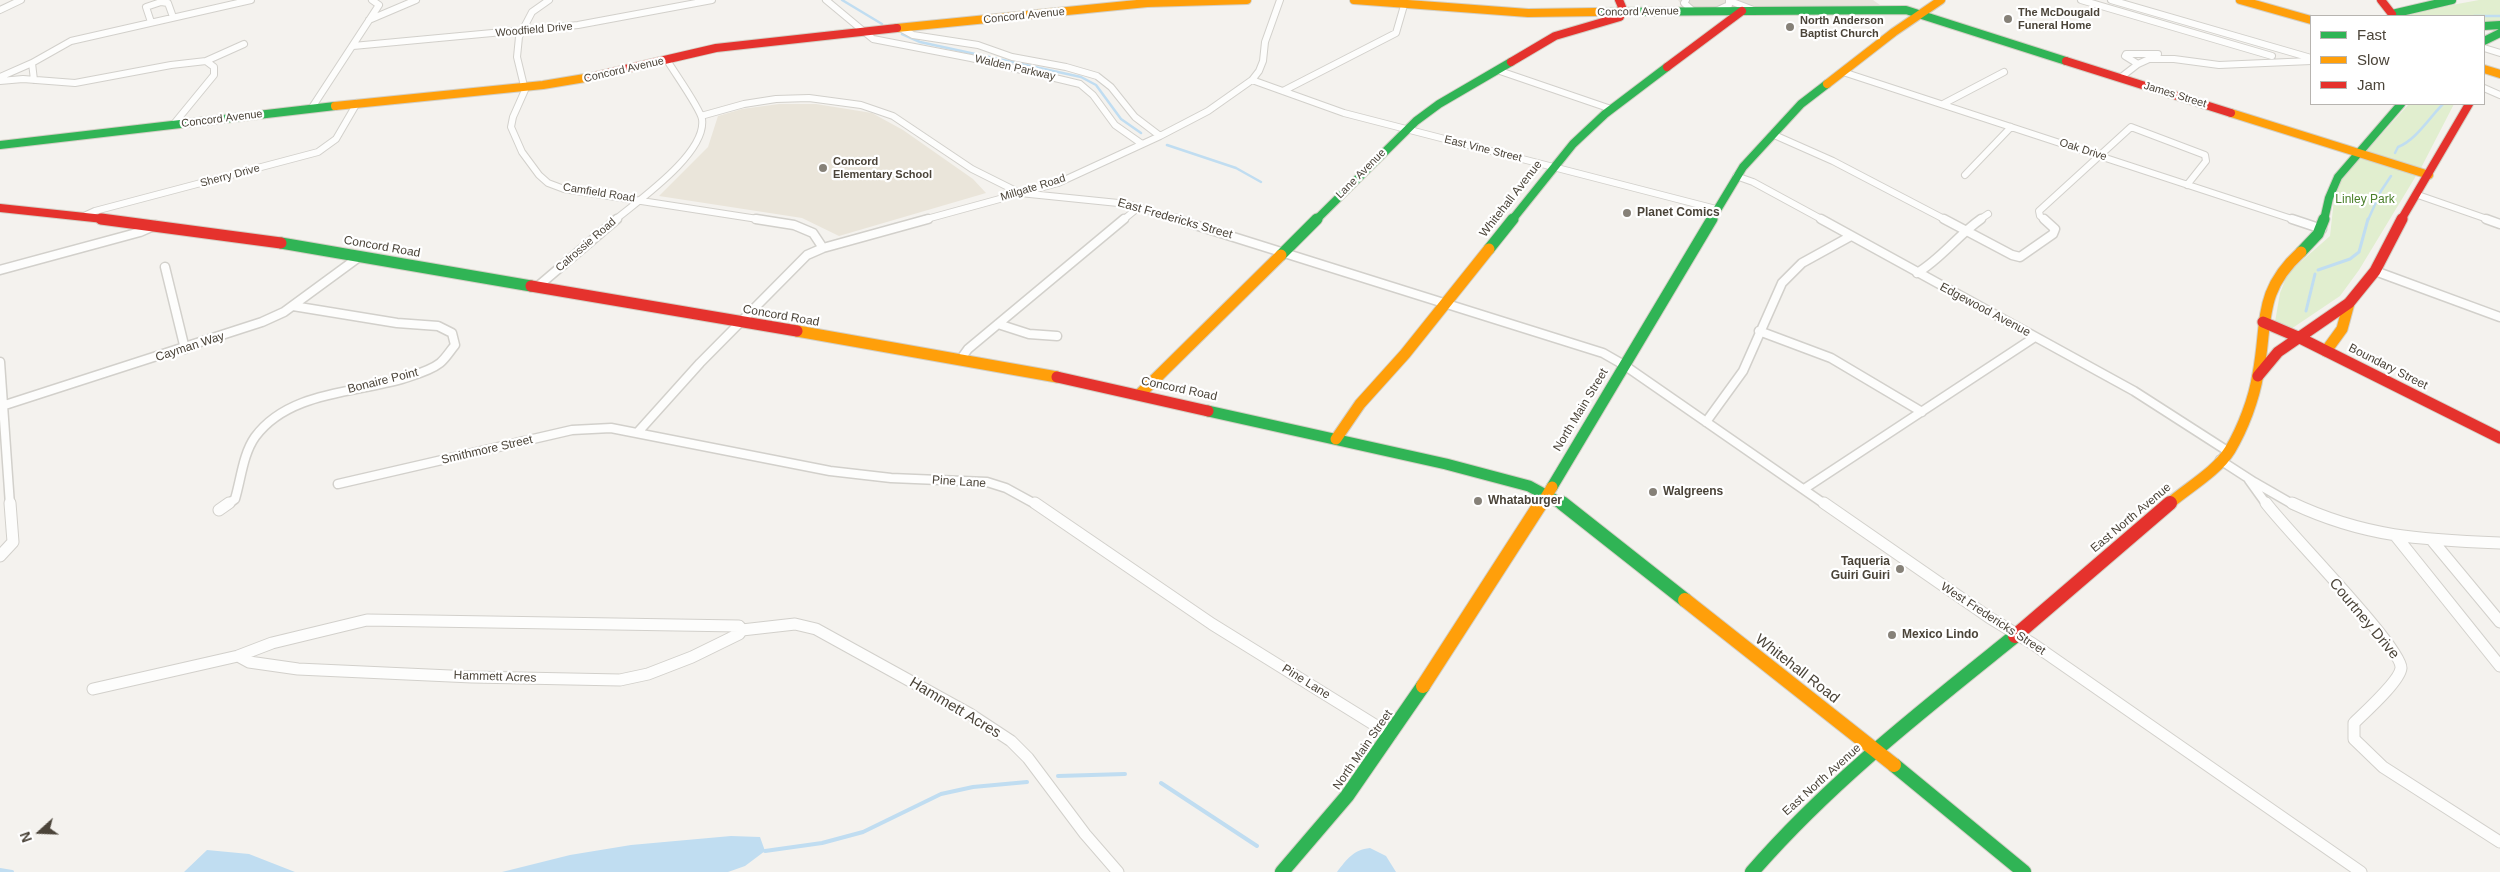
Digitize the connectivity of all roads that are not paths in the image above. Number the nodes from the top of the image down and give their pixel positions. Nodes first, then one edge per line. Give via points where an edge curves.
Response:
1 (21, 0) edge
2 (251, 0) edge
3 (372, 0) edge
4 (416, 0) edge
5 (549, 0) edge
6 (712, 0) edge
7 (826, 0) edge
8 (1247, 0) edge
9 (1280, 0) edge
10 (1354, 0) edge
11 (1618, 0) edge
12 (1686, 0) edge
13 (1729, 0) edge
14 (1941, 0) edge
15 (2081, 0) edge
16 (2111, 0) edge
17 (2240, 0) edge
18 (2381, 0) edge
19 (2420, 0) edge
20 (2452, 0) edge
21 (1406, 2) junction
22 (408, 4) junction
23 (2432, 4) junction
24 (379, 5) junction
25 (0, 10) edge
26 (1693, 11) junction
27 (1716, 11) junction
28 (1742, 11) junction
29 (1756, 11) junction
30 (1622, 12) junction
31 (1921, 14) junction
32 (2394, 15) edge
33 (2398, 15) edge
34 (173, 17) junction
35 (369, 20) junction
36 (2310, 20) edge
37 (151, 22) junction
38 (2500, 25) edge
39 (2485, 26) edge
40 (902, 29) junction
41 (518, 32) junction
42 (864, 32) junction
43 (2500, 33) edge
44 (2485, 40) edge
45 (244, 44) dead end
46 (353, 46) junction
47 (2485, 48) edge
48 (2500, 53) edge
49 (2298, 54) junction
50 (2272, 56) junction
51 (667, 60) junction
52 (2310, 60) edge
53 (2310, 60) edge
54 (206, 61) junction
55 (32, 63) junction
56 (2138, 64) junction
57 (2485, 69) edge
58 (1496, 70) junction
59 (1843, 72) junction
60 (2004, 72) dead end
61 (2500, 74) edge
62 (2120, 78) junction
63 (0, 79) edge
64 (34, 80) junction
65 (1252, 80) junction
66 (525, 87) junction
67 (2485, 88) edge
68 (1283, 91) junction
69 (2500, 94) edge
70 (357, 103) junction
71 (1942, 104) junction
72 (2400, 105) edge
73 (2468, 105) edge
74 (312, 109) junction
75 (1611, 109) junction
76 (701, 116) junction
77 (173, 125) junction
78 (2011, 127) junction
79 (1406, 129) junction
80 (1772, 134) junction
81 (1160, 136) junction
82 (1142, 144) junction
83 (0, 145) edge
84 (2359, 153) junction
85 (2099, 156) junction
86 (1553, 167) junction
87 (1965, 175) dead end
88 (2429, 175) junction
89 (1736, 176) junction
90 (2187, 185) junction
91 (1020, 193) junction
92 (2418, 195) junction
93 (640, 200) junction
94 (1139, 207) junction
95 (0, 208) edge
96 (1716, 209) junction
97 (1988, 214) dead end
98 (82, 218) junction
99 (2500, 224) edge
100 (156, 225) junction
101 (2322, 229) junction
102 (1964, 231) junction
103 (1851, 236) junction
104 (823, 248) junction
105 (1283, 251) junction
106 (359, 257) junction
107 (165, 267) dead end
108 (0, 270) edge
109 (2375, 272) junction
110 (1917, 273) junction
111 (537, 288) junction
112 (2349, 303) junction
113 (1445, 304) junction
114 (293, 306) junction
115 (2500, 317) edge
116 (2263, 322) junction
117 (740, 323) junction
118 (998, 324) junction
119 (1759, 331) junction
120 (1058, 336) dead end
121 (2298, 337) junction
122 (2035, 338) junction
123 (185, 348) junction
124 (2326, 351) junction
125 (960, 360) junction
126 (0, 362) edge
127 (1624, 365) junction
128 (2258, 376) junction
129 (1140, 394) junction
130 (5, 405) junction
131 (1922, 412) junction
132 (1706, 422) junction
133 (638, 432) junction
134 (2500, 438) edge
135 (1336, 439) junction
136 (2229, 452) junction
137 (2220, 460) junction
138 (2249, 480) junction
139 (338, 484) dead end
140 (1804, 489) junction
141 (1548, 494) junction
142 (219, 510) dead end
143 (2395, 535) junction
144 (2431, 539) junction
145 (2500, 543) edge
146 (0, 556) edge
147 (2500, 622) edge
148 (742, 630) junction
149 (2016, 635) junction
150 (238, 656) junction
151 (2500, 666) edge
152 (93, 689) dead end
153 (1391, 735) junction
154 (1875, 750) junction
155 (2500, 842) edge
156 (1118, 872) edge
157 (1282, 872) edge
158 (1752, 872) edge
159 (2024, 872) edge
160 (2361, 872) edge

1 - 25 street
2 - 34 street
3 - 24 street
4 - 22 street
5 - 41 street via 528,17
6 - 41 street, Woodfield Drive via 578,26
7 - 42 street
8 - 40 street, Concord Avenue via 1147,2
9 - 65 street, Millgate Road via 1265,42 1263,61
10 - 21 street, Concord Avenue
11 - 30 street
12 - 26 street via 1684,3
13 - 27 street via 1729,5
13 - 29 street
14 - 31 street, North Main Street
15 - 50 street
16 - 49 street
17 - 36 street
18 - 32 street
19 - 23 street
20 - 23 street
21 - 30 street, Concord Avenue via 1528,13
21 - 68 street via 1400,26 1391,36
22 - 24 street
22 - 35 street
23 - 33 street
24 - 35 street
26 - 27 street, Concord Avenue
26 - 30 street, Concord Avenue
27 - 28 street, Concord Avenue
28 - 29 street, Concord Avenue
28 - 75 street, Whitehall Avenue
29 - 31 street, Concord Avenue via 1896,9
30 - 58 street, Lane Avenue via 1612,22 1555,36
31 - 59 street, North Main Street
31 - 62 street, James Street
34 - 37 street
34 - 37 street via 168,3 154,3 146,7
35 - 46 street
37 - 55 street via 71,41
38 - 39 street
40 - 42 street, Concord Avenue
40 - 81 street, Walden Parkway via 913,35 978,45 1012,57 1097,76 1111,86 1135,117
41 - 46 street, Woodfield Drive
41 - 66 street via 517,55
42 - 51 street, Concord Avenue via 734,46
42 - 82 street, Walden Parkway via 886,43 971,58 1080,84 1094,95 1108,119
43 - 44 street
45 - 54 street
46 - 74 street
47 - 48 street
49 - 50 street
49 - 52 street
50 - 56 street via 2232,60 2126,54
51 - 66 street, Concord Avenue via 582,80
51 - 76 street
53 - 56 street via 2219,65 2163,58
54 - 64 street via 75,83
54 - 77 street via 214,67 214,75
55 - 63 street
55 - 64 street
56 - 62 street
57 - 61 street
58 - 75 street
58 - 79 street, Lane Avenue via 1438,104
59 - 71 street, Oak Drive
59 - 80 street, North Main Street via 1801,104
60 - 71 street
62 - 84 street, James Street
63 - 64 street
65 - 68 street, East Vine Street
65 - 81 street, Millgate Road via 1208,111
66 - 70 street, Concord Avenue
66 - 93 street, Camfield Road via 510,122 511,133 543,180 564,189
67 - 69 street
68 - 79 street, East Vine Street via 1344,113
70 - 74 street, Concord Avenue
70 - 98 street, Sherry Drive via 336,139 318,152 95,211
71 - 78 street, Oak Drive
72 - 84 street
73 - 88 street
74 - 77 street, Concord Avenue
75 - 86 street, Whitehall Avenue
76 - 91 street, East Fredericks Street via 769,99 809,98 861,105 893,116 972,168
76 - 93 street, Calrossie Road via 701,135 692,151
77 - 83 street, Concord Avenue
78 - 85 street, Oak Drive
78 - 87 street
79 - 86 street, East Vine Street
79 - 105 street, Lane Avenue
80 - 89 street, North Main Street
80 - 102 street via 1831,160
81 - 82 street, Millgate Road
82 - 91 street, Millgate Road via 1058,183
84 - 88 street, James Street
84 - 101 street via 2330,190
85 - 90 street, Oak Drive
85 - 90 street via 2131,128 2139,128 2206,155 2206,161
85 - 102 street via 2039,211 2040,216 2055,229 2029,252 2020,257 2012,255
86 - 96 street, East Vine Street
86 - 113 street, Whitehall Avenue
88 - 92 street
89 - 96 street, North Main Street
89 - 103 street, Edgewood Avenue via 1753,182
90 - 101 street, Oak Drive
91 - 94 street, East Fredericks Street via 1103,200
91 - 104 street, Millgate Road
92 - 99 street
92 - 109 street via 2396,229
93 - 104 street, Camfield Road via 794,224 812,233
93 - 111 street, Calrossie Road
94 - 105 street, East Fredericks Street
94 - 118 street
95 - 98 street, Concord Road
96 - 127 street, North Main Street
97 - 102 street
98 - 100 street, Concord Road
100 - 106 street, Concord Road
100 - 108 street
101 - 116 street, East North Avenue via 2274,280
102 - 110 street via 1929,266
103 - 110 street, Edgewood Avenue
103 - 119 street via 1792,271 1782,283
104 - 117 street, Millgate Road via 807,255
105 - 113 street, East Fredericks Street
105 - 129 street, Lane Avenue
106 - 111 street, Concord Road
106 - 114 street, Cayman Way
107 - 123 street
109 - 112 street
109 - 115 street
110 - 122 street, Edgewood Avenue
111 - 117 street, Concord Road
112 - 121 street
112 - 124 street via 2347,320
113 - 127 street, East Fredericks Street via 1586,346
113 - 135 street, Whitehall Avenue via 1360,404
114 - 123 street, Cayman Way via 241,330
114 - 142 street, Bonaire Point via 397,323 438,326 452,334 454,345 446,358 427,370 312,399 271,421 251,445 235,499
116 - 121 street, Boundary Street
116 - 128 street, East North Avenue
117 - 125 street, Concord Road
117 - 133 street
118 - 120 street via 1029,334
118 - 125 street
119 - 131 street via 1831,358
119 - 132 street via 1743,371
121 - 124 street, Boundary Street
121 - 128 street via 2278,352
122 - 131 street
122 - 136 street, Edgewood Avenue via 2134,390
123 - 130 street, Cayman Way
124 - 134 street, Boundary Street
125 - 129 street, Concord Road
126 - 130 street
127 - 132 street, West Fredericks Street
127 - 141 street, North Main Street
128 - 136 street, East North Avenue
129 - 135 street, Concord Road
130 - 146 street via 13,542
131 - 140 street
132 - 140 street, West Fredericks Street
133 - 139 street, Smithmore Street via 595,428 572,430
133 - 153 street, Pine Lane via 830,471 892,478 987,482 1006,488 1027,498 1212,624
135 - 141 street, Concord Road via 1499,477
136 - 137 street, East North Avenue
137 - 138 street
137 - 149 street, East North Avenue
138 - 143 street via 2318,514 2367,531
138 - 155 street, Courtney Drive via 2275,516 2376,629 2401,662 2401,671 2385,692 2354,723 2354,739 2383,766
140 - 149 street, West Fredericks Street
141 - 153 street, North Main Street
141 - 154 street, Whitehall Road
143 - 144 street
143 - 151 street
144 - 145 street
144 - 147 street
148 - 150 street, Hammett Acres via 739,626 367,620 272,643
148 - 150 street, Hammett Acres via 692,657 648,674 620,680 298,669 249,662
148 - 156 street, Hammett Acres via 795,624 816,629 970,714 1011,741 1028,758
149 - 154 street, East North Avenue
149 - 160 street, West Fredericks Street
150 - 152 street, Hammett Acres
153 - 157 street, North Main Street via 1347,796
154 - 158 street, East North Avenue via 1780,836
154 - 159 street, Whitehall Road

